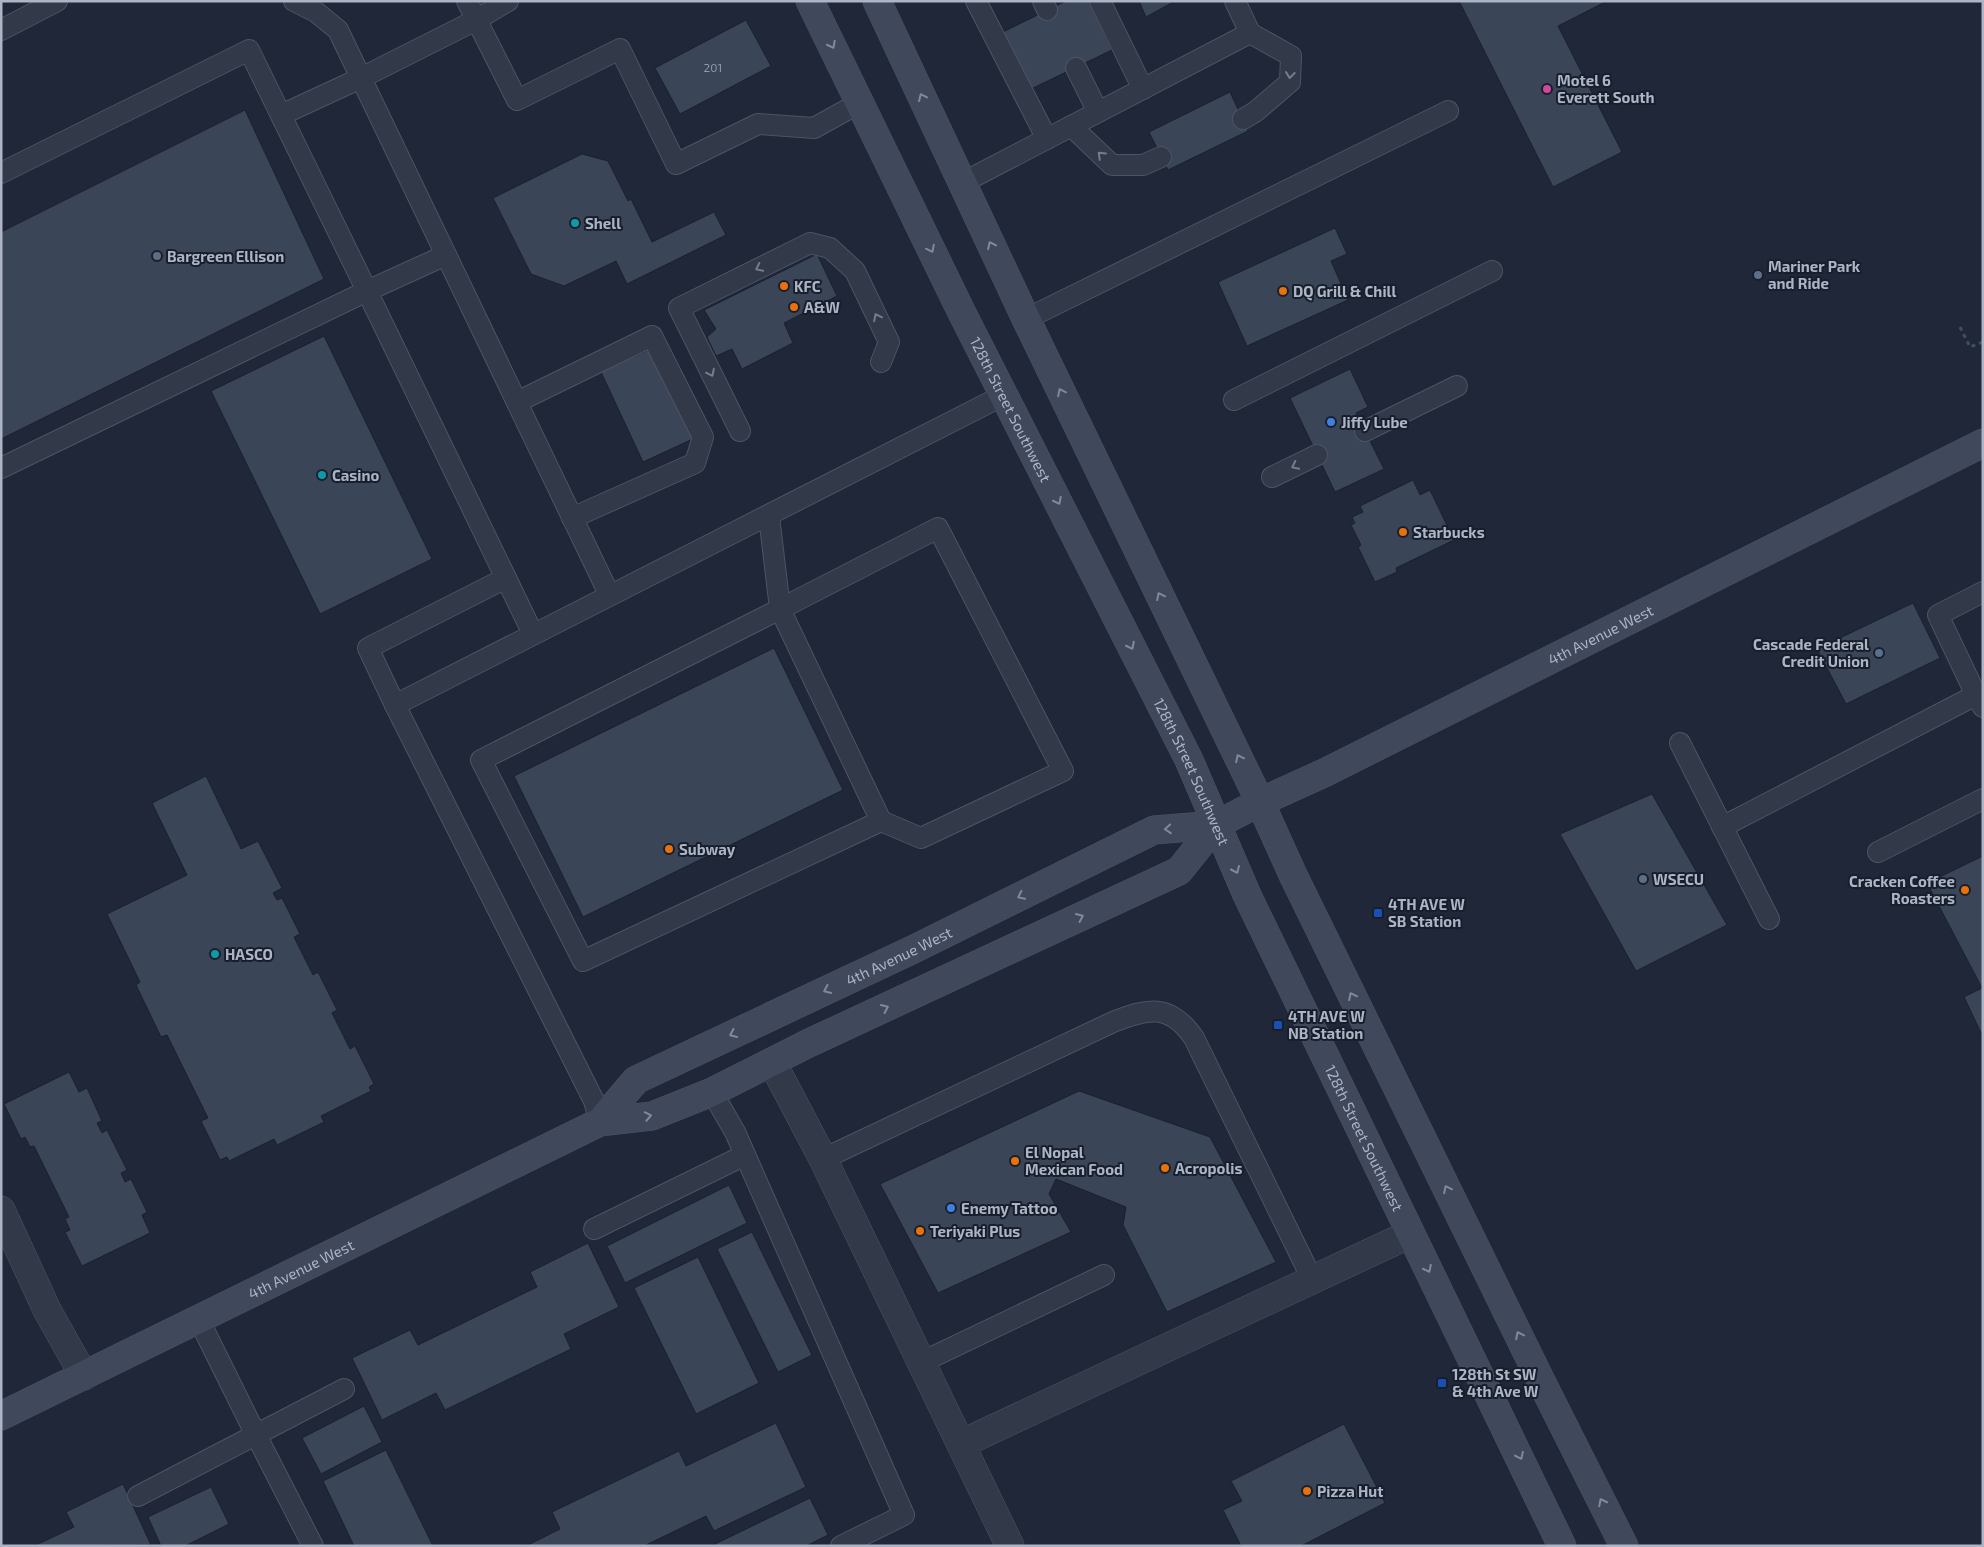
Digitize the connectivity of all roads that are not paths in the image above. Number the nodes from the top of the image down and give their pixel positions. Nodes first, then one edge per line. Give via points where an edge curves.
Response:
1 (57, 1) edge
2 (294, 1) edge
3 (467, 1) edge
4 (508, 1) edge
5 (810, 1) edge
6 (877, 1) edge
7 (976, 1) edge
8 (1100, 1) edge
9 (1234, 1) edge
10 (319, 7) edge
11 (476, 20) junction
12 (1, 30) edge
13 (1250, 33) junction
14 (1076, 68) dead end
15 (361, 78) junction
16 (1143, 89) junction
17 (861, 102) junction
18 (1098, 112) junction
19 (1448, 112) dead end
20 (281, 115) junction
21 (1243, 119) dead end
22 (1072, 126) junction
23 (1047, 139) junction
24 (1161, 157) dead end
25 (1, 173) edge
26 (962, 183) junction
27 (446, 255) junction
28 (1492, 271) dead end
29 (367, 291) junction
30 (1026, 319) junction
31 (881, 362) dead end
32 (1457, 386) dead end
33 (1004, 395) junction
34 (1234, 400) dead end
35 (517, 402) junction
36 (740, 431) dead end
37 (1365, 431) dead end
38 (1983, 443) edge
39 (1317, 455) dead end
40 (1, 468) edge
41 (1272, 477) dead end
42 (769, 516) junction
43 (572, 518) junction
44 (506, 578) junction
45 (1983, 592) edge
46 (609, 594) junction
47 (780, 609) junction
48 (533, 634) junction
49 (1980, 701) edge
50 (395, 705) junction
51 (1680, 743) dead end
52 (1983, 799) edge
53 (1260, 802) junction
54 (881, 821) junction
55 (1216, 825) junction
56 (1722, 827) junction
57 (1878, 852) dead end
58 (1769, 919) dead end
59 (772, 1062) junction
60 (712, 1092) junction
61 (600, 1122) junction
62 (745, 1155) junction
63 (823, 1159) junction
64 (1, 1210) edge
65 (594, 1229) dead end
66 (1410, 1234) junction
67 (1104, 1275) dead end
68 (1312, 1279) junction
69 (199, 1320) junction
70 (922, 1362) junction
71 (84, 1376) junction
72 (344, 1389) dead end
73 (1, 1416) edge
74 (256, 1435) junction
75 (961, 1444) junction
76 (138, 1496) dead end
77 (313, 1546) edge
78 (841, 1546) edge
79 (1010, 1546) edge
80 (1562, 1546) edge
81 (1624, 1546) edge

1 - 12 lane
2 - 10 lane
3 - 11 lane
4 - 11 lane
5 -> 17 main road, 128th Street Southwest
26 -> 6 main road
7 - 23 lane
8 - 16 lane
9 - 13 lane
10 - 15 lane via 338,30
11 - 15 lane
11 - 17 lane via 517,100 620,49 676,164 758,124 814,128
13 - 16 lane
13 -> 21 lane via 1292,56 1290,82
14 - 18 lane
15 - 20 lane
15 - 27 lane
16 - 18 lane
17 -> 33 main road, 128th Street Southwest
18 - 22 lane
19 - 30 lane
20 - 25 lane via 249,50
20 - 29 lane
22 - 23 lane
24 -> 22 lane via 1143,165 1112,166
23 - 26 lane
30 -> 26 main road
27 - 29 lane
27 - 35 lane
28 - 34 lane
29 - 40 lane
29 - 44 lane
53 -> 30 main road
31 -> 36 lane via 889,342 855,271 830,248 810,243 679,308
32 - 37 lane
33 - 42 lane
33 -> 55 main road, 128th Street Southwest via 1189,760
35 - 43 lane
35 - 43 lane via 652,336 703,437 695,463
38 - 53 main road, 4th Avenue West via 1324,774
39 -> 41 lane
42 - 46 lane
42 - 47 lane
43 - 46 lane
44 - 48 lane
44 - 50 lane via 368,648
45 - 49 lane via 1938,615
46 - 48 lane
47 - 54 lane
47 - 54 lane via 938,528 1063,771 921,838
47 - 54 lane via 481,760 583,961
48 - 50 lane
49 - 56 lane
50 - 61 lane via 594,1101
51 - 56 lane
52 - 57 lane
53 - 55 main road, 4th Avenue West
81 -> 53 main road via 1292,875
59 -> 55 main road, 4th Avenue West via 1179,871
55 -> 61 main road, 4th Avenue West via 1154,830 914,949 636,1080
55 -> 66 main road, 128th Street Southwest
56 - 58 lane
59 - 60 main road, 4th Avenue West
59 - 63 street
61 -> 60 main road, 4th Avenue West via 652,1116
60 - 62 lane
61 - 69 main road, 4th Avenue West
62 - 65 lane
62 - 78 lane via 904,1515
63 - 68 lane via 1113,1022 1149,1010 1166,1013 1185,1024 1194,1038
63 - 70 street
64 - 71 street via 47,1310
66 - 68 street
66 -> 80 main road, 128th Street Southwest
67 - 70 lane
68 - 75 street
69 - 71 main road, 4th Avenue West
69 - 74 lane
70 - 75 street
71 - 73 main road, 4th Avenue West
72 - 74 lane
74 - 76 lane
74 - 77 lane
75 - 79 street

